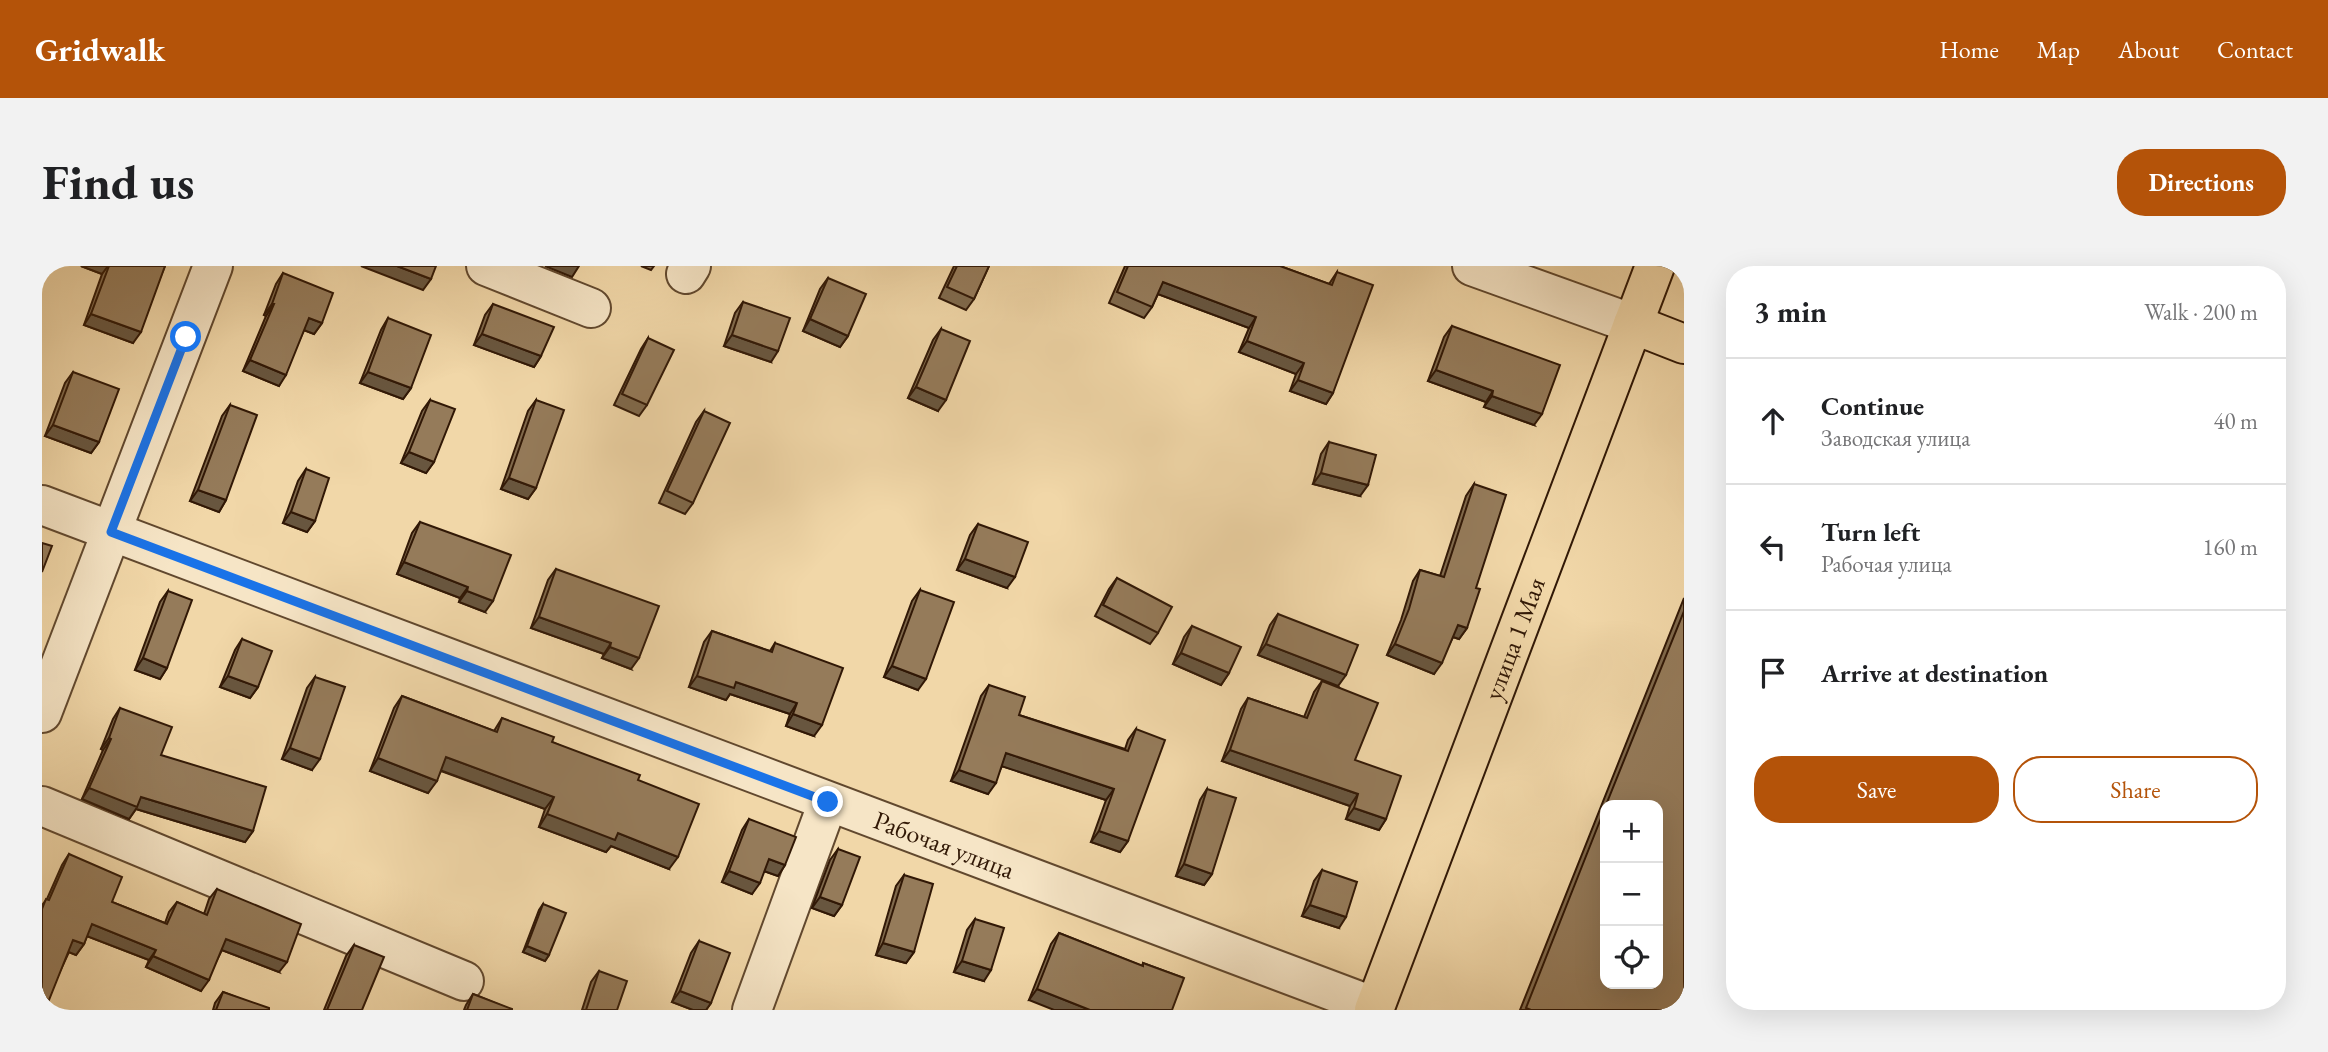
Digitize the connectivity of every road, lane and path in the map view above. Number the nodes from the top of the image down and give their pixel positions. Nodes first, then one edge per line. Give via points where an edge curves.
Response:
1 (213, 266) edge
2 (486, 266) edge
3 (1472, 266) edge
4 (1655, 266) edge
5 (591, 309) dead end
6 (1633, 324) junction
7 (1684, 344) edge
8 (42, 505) edge
9 (111, 532) junction
10 (42, 713) edge
11 (828, 802) junction
12 (42, 806) edge
13 (464, 981) dead end
14 (1374, 1008) edge
15 (752, 1010) edge

1 - 9 street
2 - 5 street
3 - 6 street
4 - 6 main road, улица 1 Мая
6 - 7 main road
6 - 14 main road, улица 1 Мая
8 - 9 street, Рабочая улица
9 - 10 street
9 - 11 street, Рабочая улица
11 - 14 street, Рабочая улица
11 - 15 street
12 - 13 street

